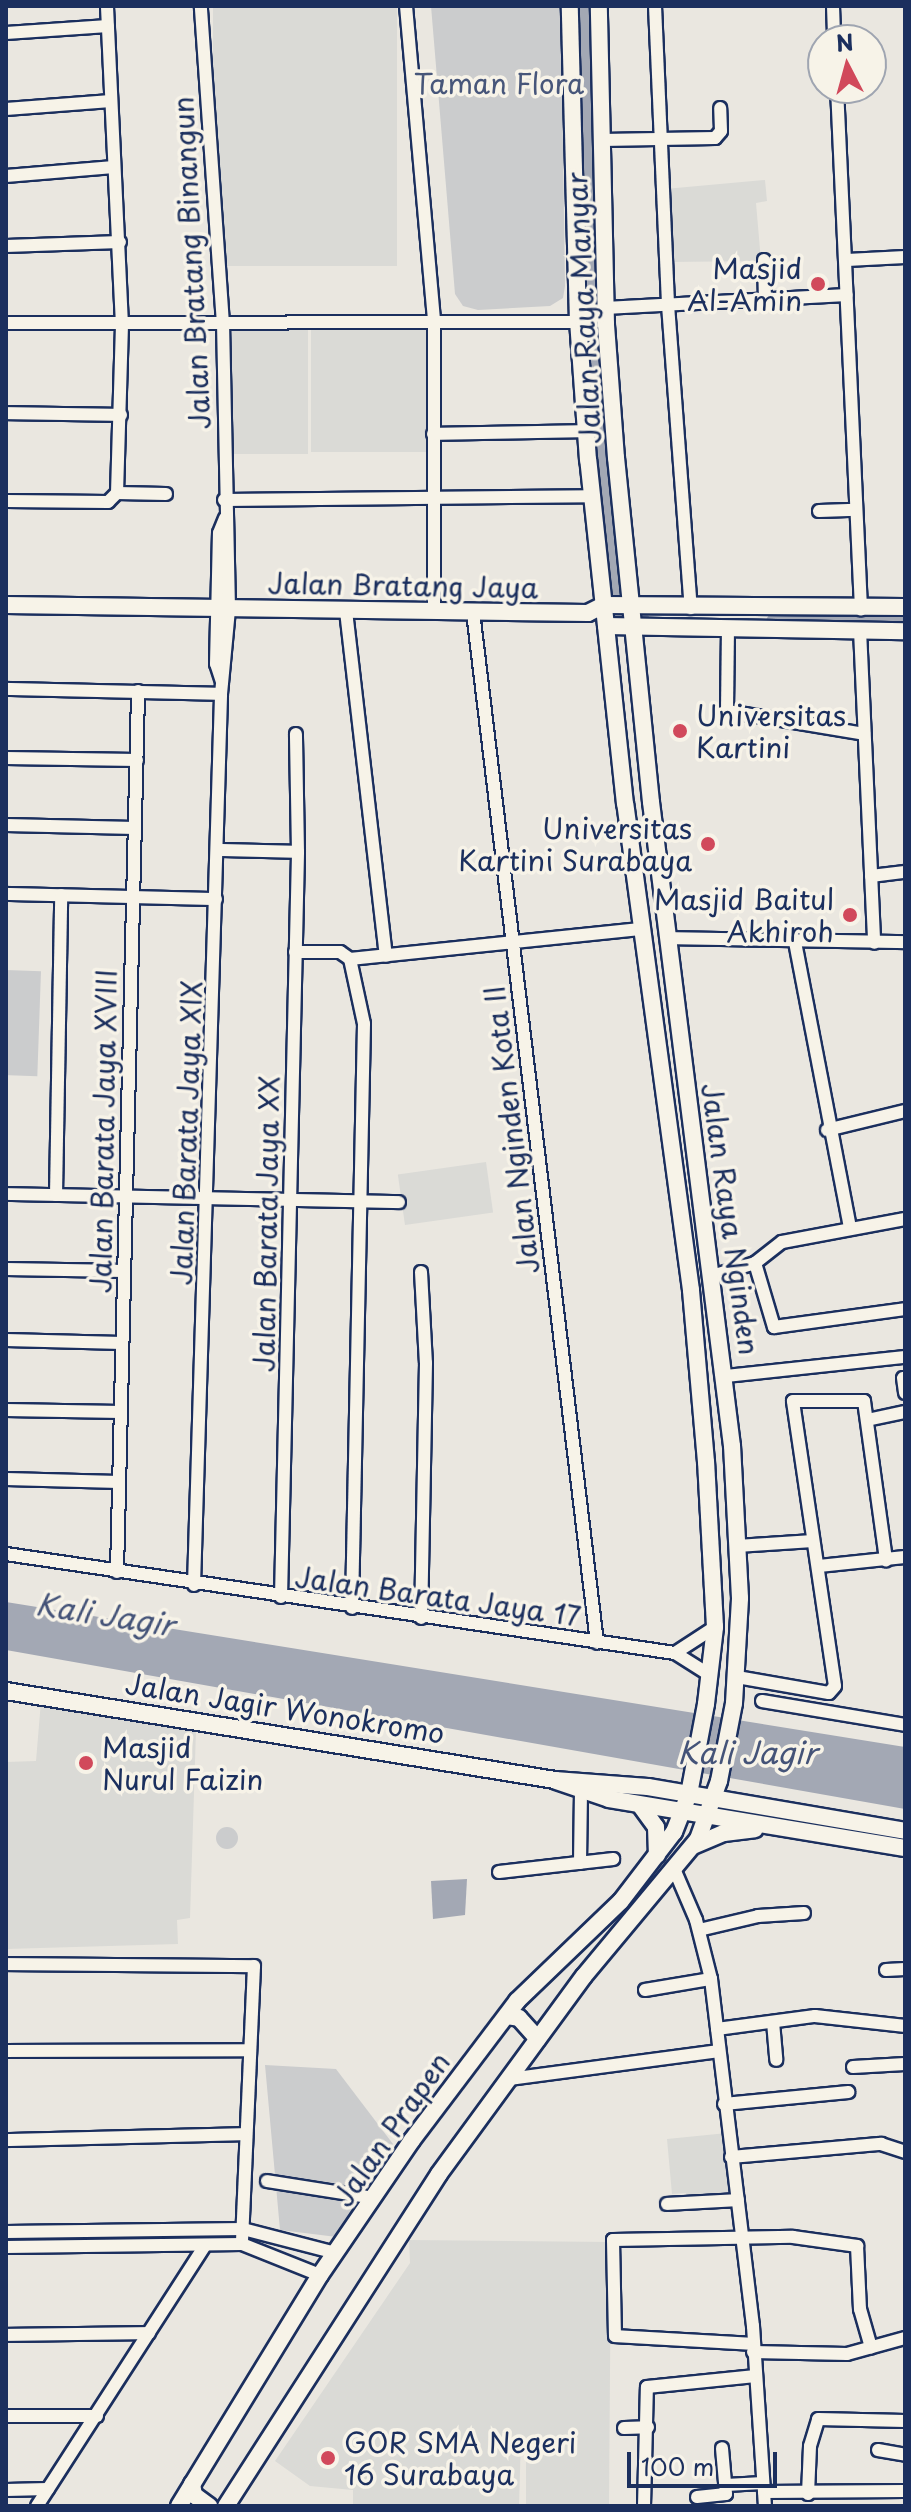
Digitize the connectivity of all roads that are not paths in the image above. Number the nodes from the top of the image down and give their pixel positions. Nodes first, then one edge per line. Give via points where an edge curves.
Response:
1 (107, 6) edge
2 (201, 6) edge
3 (406, 6) edge
4 (570, 6) edge
5 (599, 6) edge
6 (655, 6) edge
7 (108, 26) junction
8 (6, 33) edge
9 (111, 101) junction
10 (838, 104) edge
11 (720, 108) dead end
12 (6, 109) edge
13 (660, 138) junction
14 (602, 140) junction
15 (114, 167) junction
16 (6, 176) edge
17 (120, 242) junction
18 (6, 246) edge
19 (905, 257) edge
20 (764, 260) dead end
21 (847, 260) junction
22 (847, 295) junction
23 (765, 301) junction
24 (668, 305) junction
25 (605, 308) junction
26 (434, 322) junction
27 (578, 322) junction
28 (6, 323) edge
29 (223, 324) junction
30 (122, 325) junction
31 (6, 413) edge
32 (121, 415) junction
33 (587, 431) junction
34 (433, 434) junction
35 (602, 459) junction
36 (117, 493) junction
37 (166, 494) dead end
38 (592, 496) junction
39 (224, 500) junction
40 (6, 501) edge
41 (432, 501) junction
42 (856, 510) junction
43 (819, 511) dead end
44 (6, 605) edge
45 (905, 607) edge
46 (691, 608) junction
47 (223, 609) junction
48 (861, 609) junction
49 (346, 611) junction
50 (434, 612) junction
51 (473, 612) junction
52 (588, 613) junction
53 (627, 613) junction
54 (606, 626) junction
55 (728, 628) junction
56 (905, 631) edge
57 (860, 633) junction
58 (221, 688) junction
59 (6, 689) edge
60 (138, 691) junction
61 (296, 734) dead end
62 (864, 734) junction
63 (6, 758) edge
64 (137, 760) junction
65 (651, 802) junction
66 (625, 804) junction
67 (6, 825) edge
68 (135, 828) junction
69 (218, 850) junction
70 (298, 852) junction
71 (905, 872) edge
72 (871, 876) junction
73 (6, 894) edge
74 (61, 895) junction
75 (133, 897) junction
76 (216, 899) junction
77 (642, 929) junction
78 (668, 938) junction
79 (513, 940) junction
80 (795, 942) junction
81 (905, 942) edge
82 (874, 943) junction
83 (295, 952) junction
84 (386, 956) junction
85 (350, 959) junction
86 (905, 1111) edge
87 (827, 1130) junction
88 (6, 1194) edge
89 (56, 1195) junction
90 (126, 1197) junction
91 (702, 1197) junction
92 (208, 1199) junction
93 (680, 1200) junction
94 (291, 1201) junction
95 (361, 1201) junction
96 (399, 1202) dead end
97 (905, 1219) edge
98 (850, 1227) junction
99 (755, 1263) junction
100 (6, 1269) edge
101 (124, 1271) junction
102 (421, 1272) dead end
103 (715, 1275) junction
104 (905, 1309) edge
105 (6, 1340) edge
106 (122, 1343) junction
107 (905, 1357) edge
108 (726, 1376) junction
109 (903, 1378) edge
110 (905, 1393) edge
111 (6, 1410) edge
112 (121, 1412) junction
113 (905, 1412) edge
114 (867, 1420) junction
115 (6, 1479) edge
116 (119, 1482) junction
117 (813, 1541) junction
118 (737, 1546) junction
119 (6, 1554) edge
120 (905, 1557) edge
121 (886, 1560) junction
122 (819, 1566) junction
123 (117, 1572) junction
124 (194, 1585) junction
125 (281, 1597) junction
126 (352, 1608) junction
127 (421, 1618) junction
128 (715, 1627) junction
129 (597, 1643) junction
130 (675, 1653) junction
131 (710, 1675) junction
132 (737, 1677) junction
133 (6, 1691) edge
134 (762, 1701) dead end
135 (905, 1725) edge
136 (555, 1780) junction
137 (581, 1792) junction
138 (689, 1794) junction
139 (713, 1799) junction
140 (639, 1804) junction
141 (683, 1813) junction
142 (707, 1815) junction
143 (780, 1827) junction
144 (905, 1831) edge
145 (692, 1847) junction
146 (905, 1848) edge
147 (656, 1858) junction
148 (613, 1859) dead end
149 (580, 1863) junction
150 (675, 1871) junction
151 (499, 1872) dead end
152 (804, 1913) dead end
153 (699, 1930) junction
154 (6, 1964) edge
155 (905, 1969) edge
156 (886, 1970) dead end
157 (711, 1979) junction
158 (645, 1990) dead end
159 (513, 2017) junction
160 (773, 2022) junction
161 (905, 2026) edge
162 (717, 2029) junction
163 (536, 2034) junction
164 (250, 2050) junction
165 (6, 2051) edge
166 (719, 2051) junction
167 (776, 2060) dead end
168 (905, 2064) edge
169 (853, 2067) dead end
170 (509, 2079) junction
171 (848, 2092) dead end
172 (724, 2104) junction
173 (244, 2134) junction
174 (6, 2140) edge
175 (905, 2152) edge
176 (731, 2157) junction
177 (267, 2181) dead end
178 (374, 2198) junction
179 (738, 2200) junction
180 (667, 2204) dead end
181 (243, 2229) junction
182 (6, 2232) edge
183 (74, 2232) junction
184 (742, 2238) junction
185 (242, 2244) junction
186 (184, 2245) junction
187 (205, 2245) junction
188 (74, 2246) junction
189 (6, 2247) edge
190 (336, 2253) junction
191 (188, 2269) junction
192 (320, 2275) junction
193 (149, 2333) junction
194 (6, 2335) edge
195 (905, 2338) edge
196 (871, 2347) junction
197 (753, 2348) junction
198 (755, 2376) junction
199 (6, 2416) edge
200 (97, 2416) junction
201 (905, 2421) edge
202 (648, 2427) junction
203 (624, 2428) dead end
204 (722, 2448) dead end
205 (878, 2450) dead end
206 (905, 2455) edge
207 (726, 2485) junction
208 (48, 2489) junction
209 (6, 2490) edge
210 (905, 2491) edge
211 (764, 2494) edge
212 (808, 2494) junction
213 (697, 2497) dead end
214 (191, 2501) edge
215 (37, 2506) edge
216 (226, 2506) edge
217 (644, 2506) edge

1 - 7 street
2 - 29 street, Jalan Bratang Binangun
3 - 26 street
4 - 27 main road, Jalan Raya Manyar
5 - 14 main road, Jalan Raya Manyar
6 - 13 street
7 - 8 street
7 - 9 street
9 - 12 street
9 - 15 street
10 - 21 street
11 - 13 street via 719,136
13 - 14 street
13 - 24 street
14 - 25 main road, Jalan Raya Manyar
15 - 16 street
15 - 17 street
17 - 18 street
17 - 30 street
19 - 21 street
20 - 23 street
21 - 22 street
22 - 23 street
22 - 42 street
23 - 24 street
24 - 25 street
24 - 46 street
25 - 35 main road, Jalan Raya Manyar
26 - 27 street, Jalan Raya Manyar
26 - 29 street, Jalan Raya Manyar
26 - 34 street
27 - 33 main road, Jalan Raya Manyar
28 - 30 street, Jalan Raya Manyar
29 - 30 street, Jalan Raya Manyar
29 - 39 street, Jalan Bratang Binangun
30 - 32 street
31 - 32 street
32 - 36 street
33 - 34 street
33 - 35 main road, Jalan Raya Manyar
34 - 41 street
35 - 38 main road, Jalan Raya Manyar
35 - 53 main road, Jalan Raya Manyar
36 - 37 street
36 - 40 street via 108,502
38 - 41 street
38 - 53 main road, Jalan Raya Manyar
39 - 41 street
39 - 47 street, Jalan Bratang Binangun
41 - 50 street
42 - 43 street
42 - 48 street
44 - 47 main road, Jalan Bratang Jaya
45 - 48 main road
46 - 48 main road
46 - 53 main road
47 - 49 main road, Jalan Bratang Jaya
47 - 58 street, Jalan Bratang Binangun
49 - 50 main road, Jalan Bratang Jaya
49 - 84 street
50 - 51 main road, Jalan Bratang Jaya
51 - 52 main road, Jalan Bratang Jaya
51 - 79 street, Jalan Nginden Kota II
52 - 53 main road, Jalan Bratang Jaya
52 - 54 main road
53 - 54 main road
53 - 54 main road, Jalan Raya Manyar
53 - 55 main road
53 - 65 main road, Jalan Raya Nginden
54 - 66 main road, Jalan Raya Nginden
55 - 57 main road
55 - 62 street via 729,712
56 - 57 main road
57 - 62 street
58 - 60 street
58 - 69 street, Jalan Barata Jaya XIX
59 - 60 street
60 - 64 street, Jalan Barata Jaya XVIII
61 - 70 street, Jalan Barata Jaya XX
62 - 72 street
63 - 64 street
64 - 68 street, Jalan Barata Jaya XVIII
65 - 66 main road
65 - 78 main road, Jalan Raya Nginden
66 - 77 main road, Jalan Raya Nginden
67 - 68 street
68 - 75 street, Jalan Barata Jaya XVIII
69 - 70 street
69 - 76 street, Jalan Barata Jaya XIX
70 - 83 street, Jalan Barata Jaya XX
71 - 72 street
72 - 82 street
73 - 74 street
74 - 75 street
74 - 89 street
75 - 76 street
75 - 90 street, Jalan Barata Jaya XVIII
76 - 92 street, Jalan Barata Jaya XIX
77 - 79 street
77 - 93 main road, Jalan Raya Nginden
78 - 80 street
78 - 91 main road, Jalan Raya Nginden
79 - 84 street
79 - 129 street, Jalan Nginden Kota II
80 - 82 street
80 - 87 street
81 - 82 street
83 - 85 street via 340,952
83 - 94 street, Jalan Barata Jaya XX
84 - 85 street
85 - 95 street via 364,1024
86 - 87 street
87 - 98 street
88 - 89 street
89 - 90 street
90 - 92 street
90 - 101 street, Jalan Barata Jaya XVIII
91 - 93 main road
91 - 103 main road, Jalan Raya Nginden
92 - 94 street
92 - 124 street, Jalan Barata Jaya XIX
93 - 128 main road, Jalan Raya Nginden via 701,1395
94 - 95 street
94 - 125 street, Jalan Barata Jaya XX
95 - 96 street
95 - 126 street
97 - 98 street
98 - 99 street via 782,1242
99 - 103 street
99 - 104 street via 774,1327
100 - 101 street
101 - 106 street, Jalan Barata Jaya XVIII
102 - 127 street via 426,1363
103 - 108 main road, Jalan Raya Nginden
105 - 106 street
106 - 112 street, Jalan Barata Jaya XVIII
107 - 108 street
108 - 118 main road, Jalan Raya Nginden
109 - 110 street
111 - 112 street
112 - 116 street, Jalan Barata Jaya XVIII
113 - 114 street
114 - 117 street via 861,1400 792,1402
114 - 121 street
115 - 116 street
116 - 123 street, Jalan Barata Jaya XVIII
117 - 118 street
117 - 122 street
118 - 132 main road, Jalan Raya Nginden
119 - 123 street, Jalan Barata Jaya 17
120 - 121 street
121 - 122 street
122 - 132 street via 833,1691
123 - 124 street, Jalan Barata Jaya 17
124 - 125 street, Jalan Barata Jaya 17
125 - 126 street, Jalan Barata Jaya 17
126 - 127 street, Jalan Barata Jaya 17
127 - 129 street, Jalan Barata Jaya 17
128 - 130 street
128 - 131 main road, Jalan Raya Nginden
129 - 130 street, Jalan Barata Jaya 17
130 - 131 street, Jalan Barata Jaya 17
131 - 138 main road, Jalan Raya Nginden
132 - 139 main road, Jalan Raya Nginden
133 - 136 main road, Jalan Jagir Wonokromo
134 - 135 street
136 - 137 main road, Jalan Jagir Wonokromo
136 - 138 main road, Jalan Jagir Wonokromo
137 - 140 main road, Jalan Jagir Wonokromo
137 - 149 street
138 - 139 main road, Jalan Jagir Wonokromo
138 - 141 main road, Jalan Raya Nginden
139 - 142 main road, Jalan Raya Nginden
139 - 144 main road, Jalan Jagir Wonokromo
140 - 141 main road, Jalan Jagir Wonokromo
140 - 147 main road via 656,1827
141 - 142 main road, Jalan Jagir Wonokromo
141 - 147 main road, Jalan Prapen
142 - 143 main road, Jalan Jagir Wonokromo
142 - 145 main road
143 - 145 main road via 730,1832
143 - 146 main road, Jalan Jagir Wonokromo
145 - 150 main road
147 - 159 main road, Jalan Prapen
148 - 149 street
149 - 151 street
150 - 153 street
150 - 163 main road
152 - 153 street via 758,1916
153 - 157 street
154 - 164 street via 251,1964
155 - 156 street
157 - 158 street
157 - 162 street
159 - 163 main road
159 - 178 main road, Jalan Prapen
160 - 161 street via 815,2016
160 - 162 street
160 - 167 street
162 - 166 street
163 - 170 main road
164 - 165 street
164 - 173 street
166 - 170 street
166 - 172 street
168 - 169 street
170 - 216 main road via 439,2174
171 - 172 street
172 - 176 street
173 - 174 street
173 - 181 street
175 - 176 street via 881,2144
176 - 179 street
177 - 178 street
178 - 190 main road, Jalan Prapen
179 - 180 street
179 - 184 street
181 - 183 street
181 - 185 street
181 - 190 street
182 - 183 street
183 - 188 street
184 - 196 street via 793,2237 857,2246 860,2309
184 - 197 street
184 - 197 street via 612,2240 615,2336
185 - 187 street
185 - 192 street
186 - 187 street
186 - 188 street
186 - 191 street
187 - 191 street
188 - 189 street
190 - 192 main road, Jalan Prapen
191 - 193 street
192 - 214 main road, Jalan Prapen
193 - 194 street
193 - 200 street
195 - 196 street
196 - 197 street via 847,2354
197 - 198 street
198 - 202 street via 647,2387
198 - 211 street
199 - 200 street
200 - 208 street
201 - 212 street via 818,2419 810,2446
202 - 203 street
202 - 217 street
204 - 207 street
205 - 206 street
207 - 211 street
207 - 213 street via 724,2495
208 - 209 street
208 - 215 street
210 - 212 street
211 - 212 street

